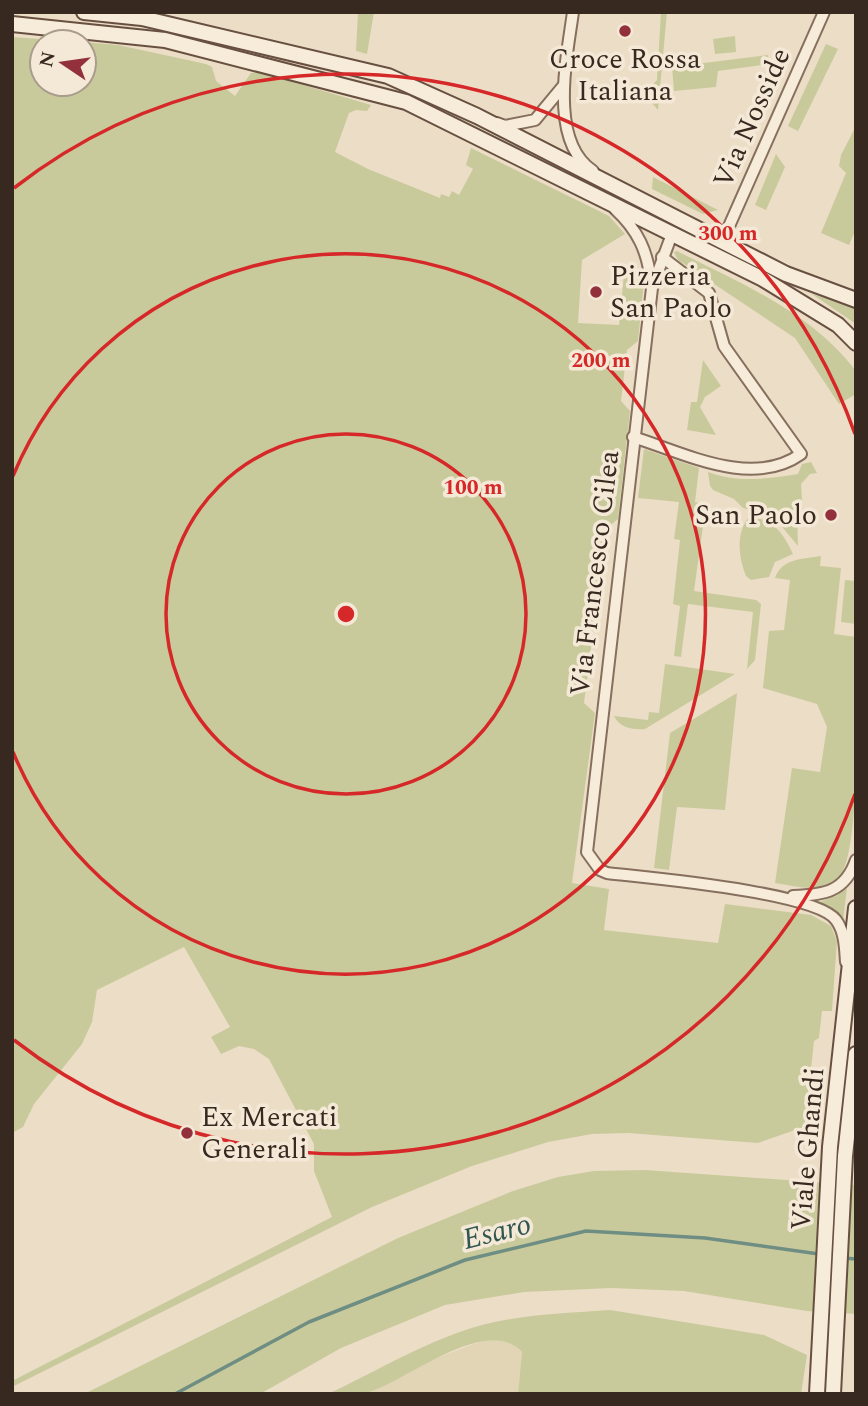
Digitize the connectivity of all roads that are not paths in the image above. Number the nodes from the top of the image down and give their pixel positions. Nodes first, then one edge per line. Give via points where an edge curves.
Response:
1 (85, 12) edge
2 (573, 12) edge
3 (824, 12) edge
4 (12, 24) edge
5 (564, 85) junction
6 (477, 116) junction
7 (618, 187) junction
8 (611, 205) junction
9 (672, 234) junction
10 (722, 242) junction
11 (662, 257) junction
12 (652, 288) junction
13 (856, 300) edge
14 (856, 343) edge
15 (633, 437) junction
16 (856, 860) edge
17 (779, 897) junction
18 (856, 908) edge
19 (848, 992) junction
20 (856, 1054) edge
21 (817, 1394) edge
22 (833, 1394) edge

1 - 6 street via 142,18 388,76
2 - 5 street
3 - 10 street, Via Nosside
4 - 8 street via 165,40 390,96
5 - 6 street via 535,120 505,125
5 - 7 street via 568,137 578,156
6 - 7 street
7 - 10 street
8 - 9 street
8 - 12 street via 640,239
9 - 11 street
9 - 14 street via 763,279 838,326
10 - 13 street via 786,274
11 - 12 street
11 - 15 street via 709,293 724,346 800,454 784,466 751,469 717,464
12 - 15 street, Via Francesco Cilea
15 - 17 street, Via Francesco Cilea via 587,852 607,873
16 - 17 street via 843,885 830,892
17 - 19 street via 814,906 835,918 844,935
18 - 19 street, Viale Ghandi
19 - 21 street, Viale Ghandi via 830,1147
20 - 22 street, Viale Ghandi via 845,1156

